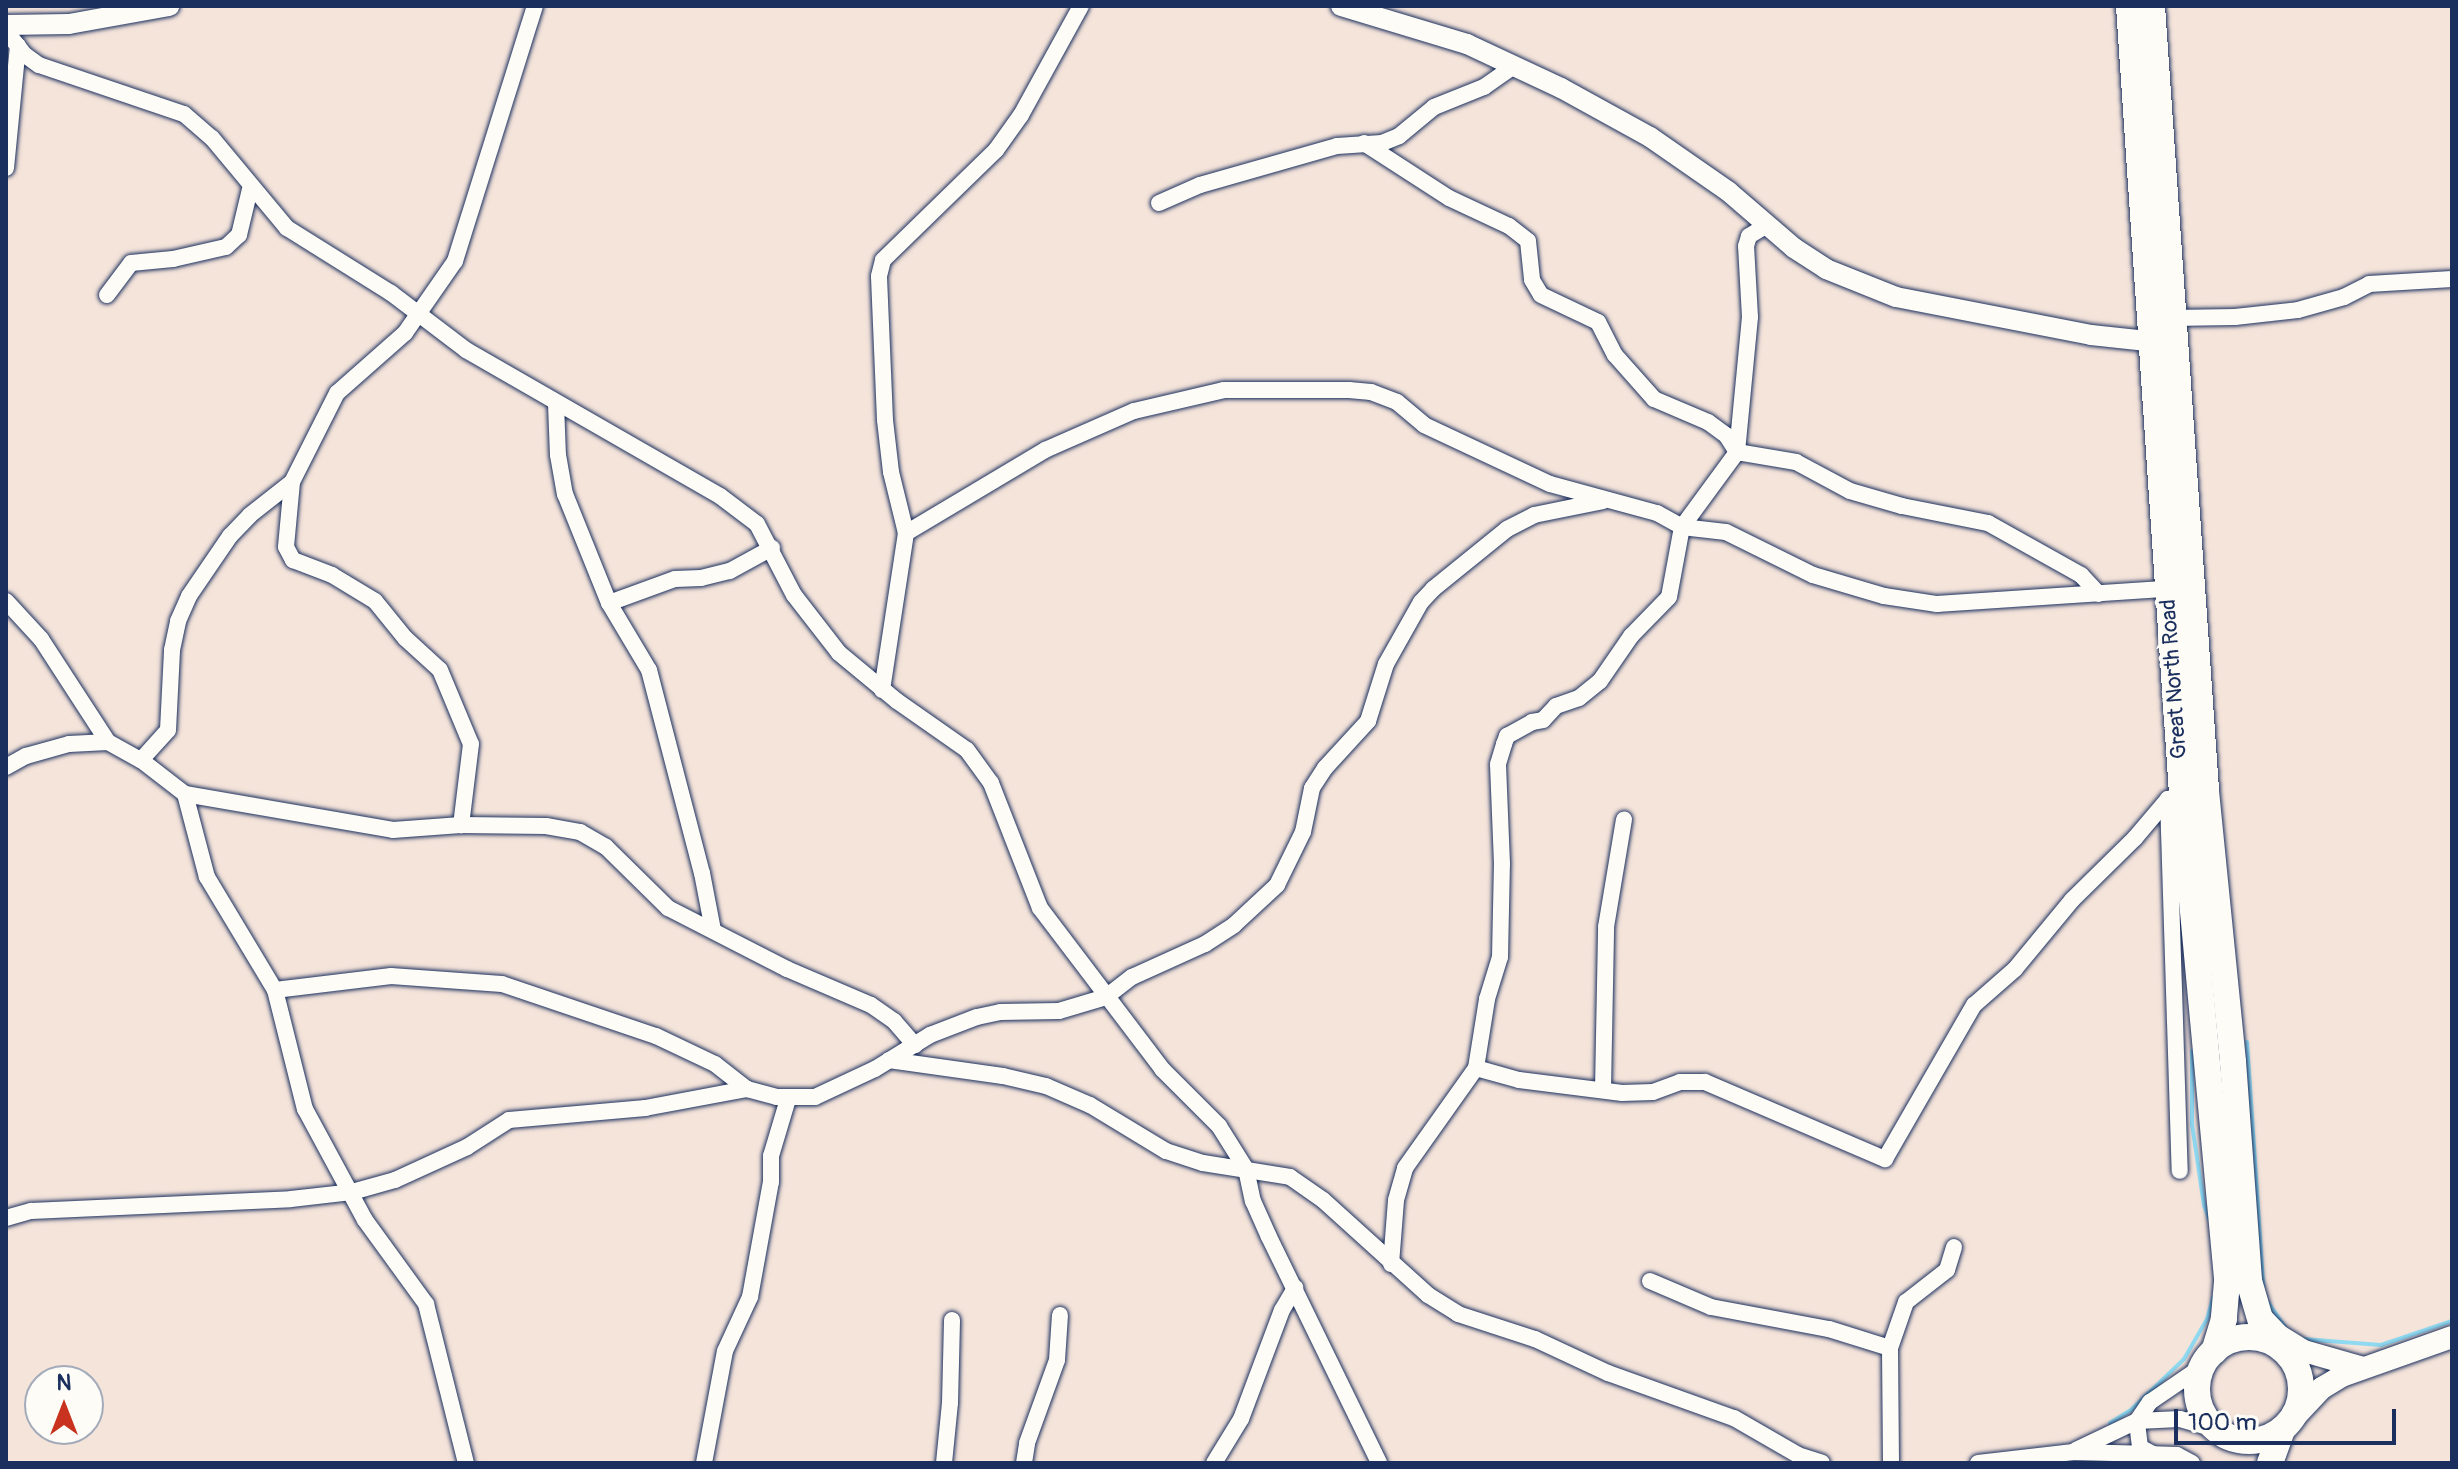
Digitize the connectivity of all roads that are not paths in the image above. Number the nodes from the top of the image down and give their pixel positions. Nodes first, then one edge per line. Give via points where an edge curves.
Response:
1 (169, 6) edge
2 (535, 6) edge
3 (1081, 6) edge
4 (1341, 6) edge
5 (2129, 6) edge
6 (2152, 6) edge
7 (6, 25) edge
8 (6, 31) edge
9 (18, 46) junction
10 (1514, 66) junction
11 (1364, 143) junction
12 (6, 168) edge
13 (251, 185) junction
14 (1159, 203) dead end
15 (1767, 225) junction
16 (2452, 279) edge
17 (107, 295) dead end
18 (418, 316) junction
19 (2172, 318) junction
20 (2162, 343) junction
21 (556, 404) junction
22 (1737, 452) junction
23 (292, 482) junction
24 (1603, 501) junction
25 (1682, 527) junction
26 (906, 533) junction
27 (772, 548) junction
28 (2179, 588) junction
29 (2099, 594) junction
30 (6, 601) edge
31 (609, 603) junction
32 (882, 690) junction
33 (108, 742) junction
34 (141, 760) junction
35 (6, 767) edge
36 (185, 794) junction
37 (2185, 795) junction
38 (1624, 819) dead end
39 (461, 825) junction
40 (713, 930) junction
41 (275, 990) junction
42 (1106, 997) junction
43 (915, 1045) junction
44 (889, 1060) junction
45 (1476, 1068) junction
46 (747, 1089) junction
47 (1603, 1089) junction
48 (788, 1099) junction
49 (1246, 1169) junction
50 (2180, 1171) dead end
51 (352, 1192) junction
52 (6, 1218) edge
53 (1954, 1247) dead end
54 (1391, 1264) junction
55 (1650, 1281) dead end
56 (1295, 1288) junction
57 (2255, 1311) junction
58 (1060, 1315) dead end
59 (952, 1320) dead end
60 (2452, 1337) edge
61 (2269, 1341) junction
62 (1890, 1348) junction
63 (2304, 1351) junction
64 (2209, 1358) junction
65 (2365, 1368) junction
66 (2137, 1421) junction
67 (2285, 1426) junction
68 (2219, 1430) junction
69 (2073, 1452) junction
70 (2153, 1454) junction
71 (466, 1463) edge
72 (704, 1463) edge
73 (944, 1463) edge
74 (1024, 1463) edge
75 (1214, 1463) edge
76 (1379, 1463) edge
77 (1822, 1463) edge
78 (1891, 1463) edge
79 (1978, 1463) edge
80 (2192, 1463) edge
81 (2232, 1463) edge
82 (2270, 1463) edge

1 - 7 street via 69,24
2 - 18 street via 466,232 455,261
3 - 26 street via 996,150 883,260 879,276 885,420
4 - 10 street via 1467,44
5 - 20 main road, Great North Road
6 - 19 main road, Great North Road
8 - 9 street
9 - 12 street
9 - 13 street via 39,65 184,114
10 - 11 street via 1484,87 1434,107 1399,136
10 - 15 street via 1650,137
11 - 14 street via 1200,185
11 - 22 street via 1528,241 1532,280 1541,295 1598,322 1615,355 1654,399 1708,422
13 - 17 street via 239,235 226,247 131,263
13 - 18 street via 287,228 391,293
15 - 20 street via 1826,269 1896,297 2091,335
15 - 22 street via 1749,236 1746,246 1750,317
16 - 19 street via 2369,284 2298,310
18 - 21 street
18 - 23 street via 337,393
19 - 20 main road, Great North Road
20 - 28 main road, Great North Road
21 - 27 street via 744,511
21 - 31 street via 565,494
22 - 25 street
22 - 29 street via 1796,462 1850,491 1902,506 1988,523 2081,575
23 - 34 street via 230,536 189,596 172,650 168,730
23 - 39 street via 286,547 293,560 332,575 375,601 440,670 471,744
24 - 25 street via 1657,513
24 - 26 street via 1486,456 1371,392 1224,390 1111,420 1045,450
24 - 42 street via 1534,515 1507,529 1433,589 1386,664 1368,721 1312,788 1303,832 1277,885 1205,944 1132,977
25 - 29 street via 1726,532 1813,575 1884,596 1937,604
25 - 45 street via 1669,597 1631,636 1600,681 1579,698 1556,706 1543,720 1507,736 1498,764 1500,957
26 - 32 street
27 - 31 street via 730,571 675,579
27 - 32 street via 794,595 820,631
28 - 29 street
28 - 37 main road, Great North Road
30 - 33 street via 41,639
31 - 40 street via 649,670
32 - 42 street via 967,750 991,783 1040,908
33 - 34 street
33 - 35 street via 69,744
34 - 36 street
36 - 39 street via 393,830
36 - 41 street via 207,877
37 - 47 street via 2072,900 2015,969 1974,1005 1885,1159 1705,1082 1680,1082 1653,1092
37 - 50 street
37 - 57 main road, Great North Road via 2233,1062
37 - 64 main road, Great North Road via 2227,1282 2224,1319
38 - 47 street via 1606,927
39 - 40 street via 580,832 606,847 668,908
40 - 43 street via 871,1005
41 - 46 street via 391,976 502,984 656,1036 715,1064
41 - 51 street via 305,1109
42 - 43 street via 1059,1011 977,1017
42 - 49 street via 1162,1069 1219,1126
43 - 44 street
44 - 48 street via 815,1097
44 - 49 street via 1046,1086 1090,1105 1166,1151
45 - 47 street via 1519,1080
45 - 54 street via 1405,1168 1396,1200
46 - 48 street
46 - 51 street via 645,1108 509,1120 467,1147 395,1180
48 - 72 street via 771,1156 750,1297 725,1351
49 - 54 street via 1290,1177 1323,1200
49 - 56 street via 1253,1201
51 - 52 street via 31,1211
51 - 71 street via 365,1220 426,1304
53 - 62 street via 1947,1270 1906,1302
54 - 77 street via 1458,1314 1734,1418
55 - 62 street via 1711,1307 1829,1329
56 - 75 street via 1246,1407
56 - 76 street
57 - 61 main road, Great North Road
57 - 63 main road via 2278,1335
58 - 74 street via 1057,1360
59 - 73 street
60 - 65 main road
61 - 63 main road
61 - 64 main road via 2238,1337
61 - 67 main road via 2291,1359 2298,1374 2299,1399
62 - 78 street
63 - 65 main road
64 - 66 street via 2150,1402
64 - 68 main road via 2198,1385 2200,1406
65 - 67 main road via 2322,1388
66 - 68 street via 2180,1419
66 - 69 street
66 - 70 street via 2140,1447
67 - 68 main road via 2251,1441
67 - 82 main road
68 - 81 main road
69 - 70 street
69 - 79 street
70 - 80 street via 2177,1455

